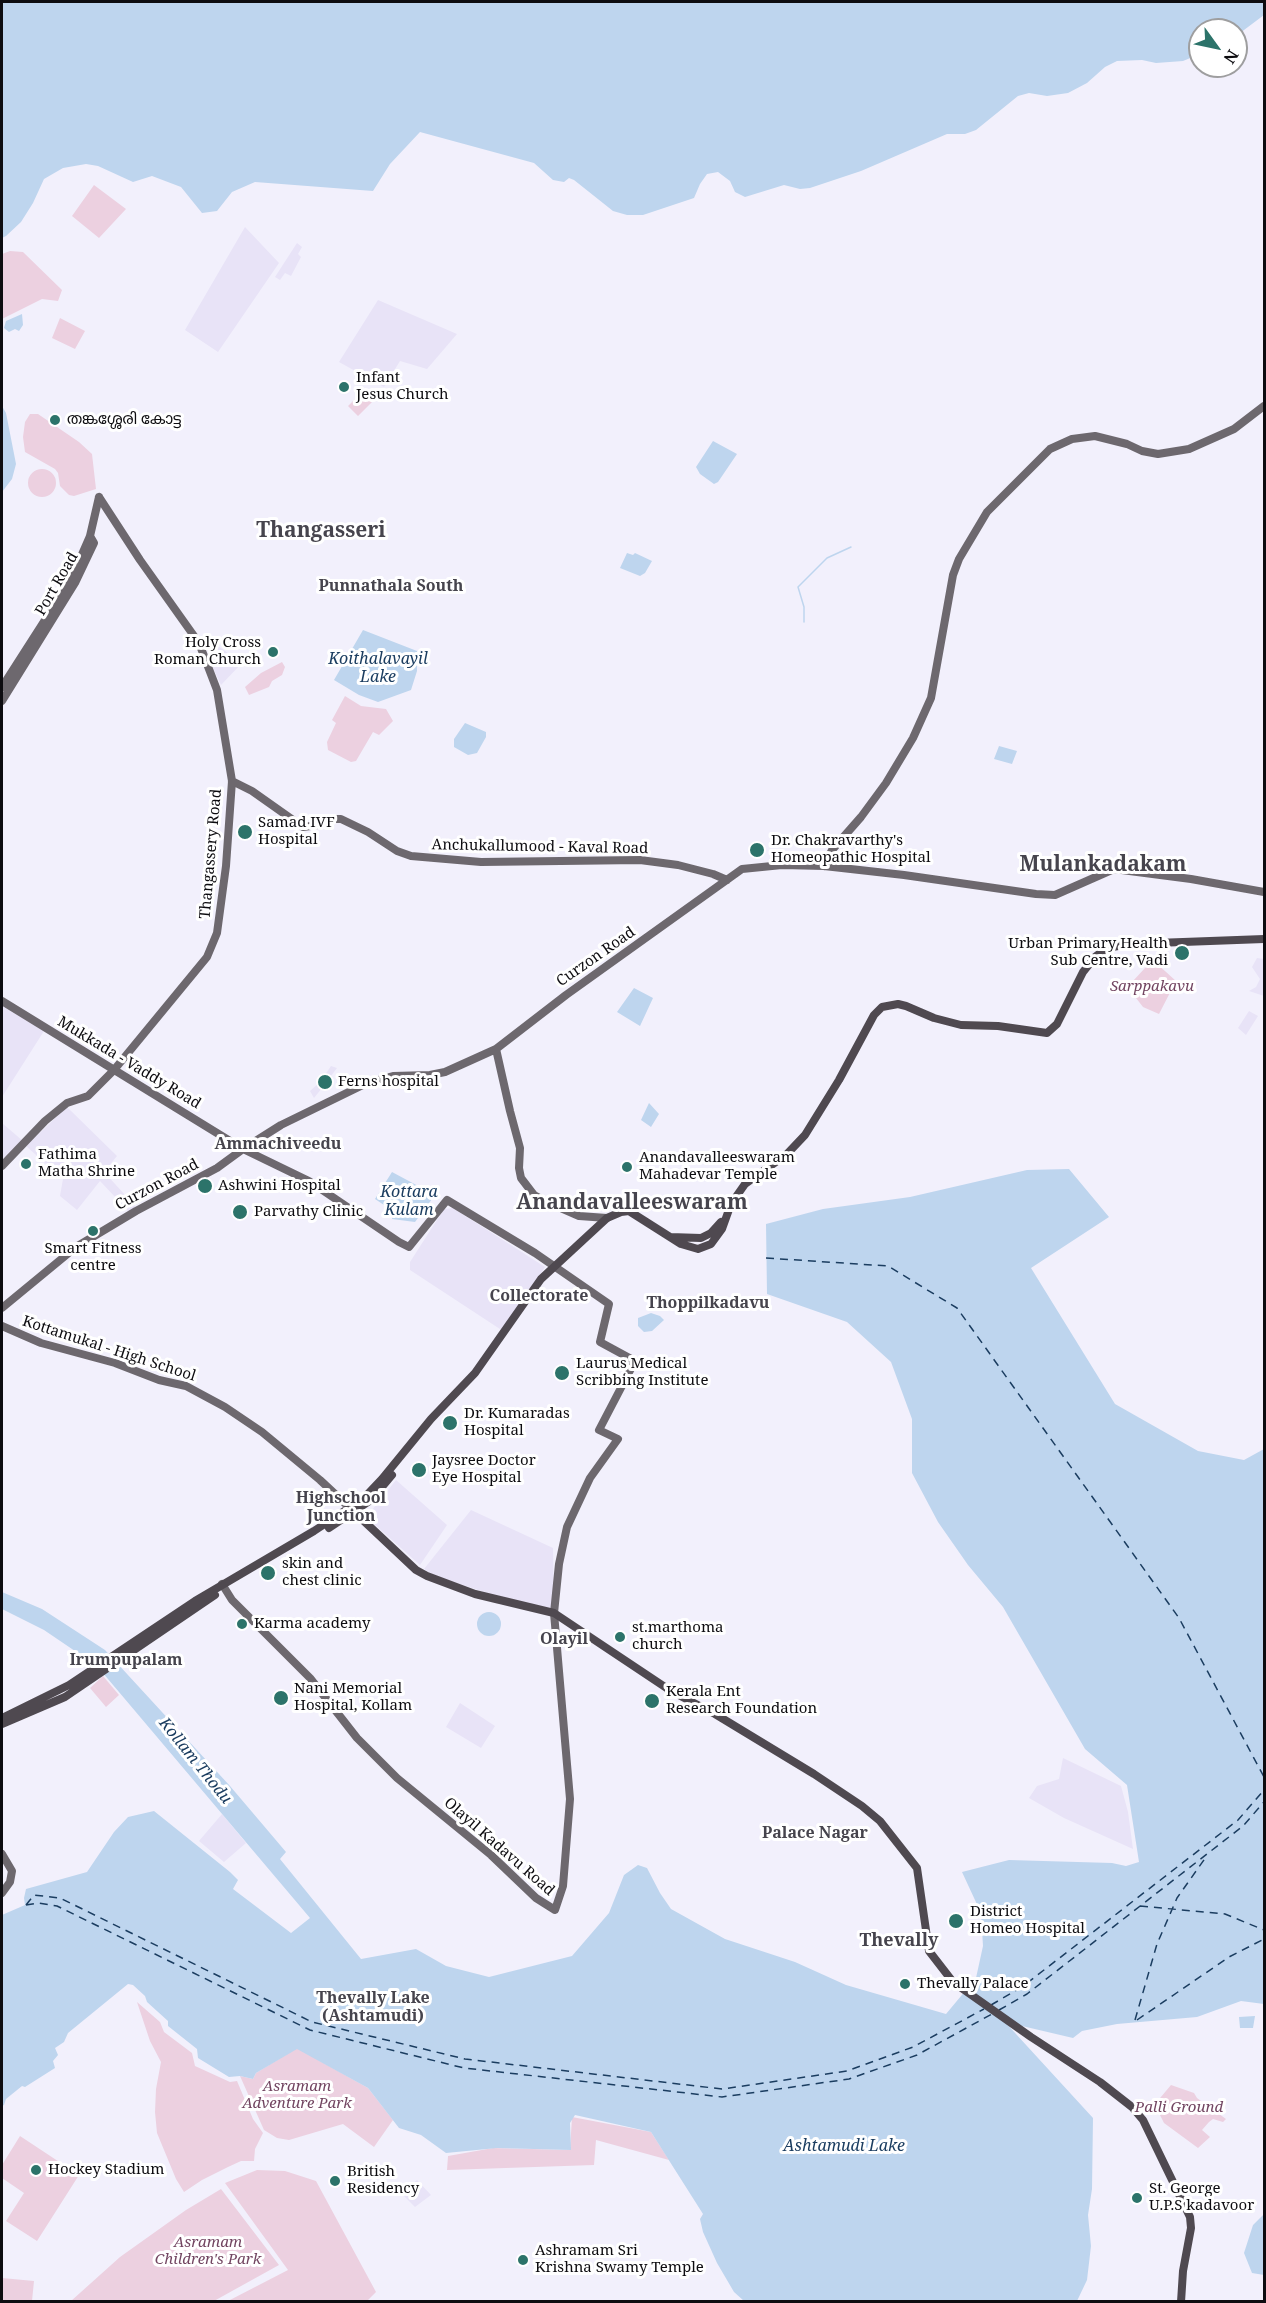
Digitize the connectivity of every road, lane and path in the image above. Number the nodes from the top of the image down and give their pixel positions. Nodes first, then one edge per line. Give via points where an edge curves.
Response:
1 (1264, 405) edge
2 (90, 536) junction
3 (2, 687) edge
4 (2, 700) edge
5 (232, 781) junction
6 (824, 866) junction
7 (727, 880) junction
8 (1264, 892) edge
9 (1264, 939) edge
10 (2, 1001) edge
11 (496, 1048) junction
12 (114, 1070) junction
13 (243, 1149) junction
14 (2, 1166) edge
15 (607, 1218) junction
16 (554, 1266) junction
17 (2, 1308) edge
18 (2, 1326) edge
19 (352, 1510) junction
20 (223, 1587) junction
21 (554, 1613) junction
22 (146, 1637) junction
23 (2, 1720) edge
24 (2, 1854) edge
25 (2, 1893) edge
26 (1181, 2301) edge

1 - 6 street via 1234,429 1189,449 1158,454 1095,436 1072,439 1050,449 987,512 953,575 931,698 913,738 886,783 832,850
2 - 3 street, Port Road via 63,592
2 - 4 street, Port Road via 94,543 75,583
2 - 5 street, Thangassery Road via 99,497 199,644 216,690
5 - 7 street, Anchukallumood - Kaval Road via 303,827 341,819 397,851 417,857 490,862 640,860 678,865
5 - 12 street, Thangassery Road via 226,866 213,946
6 - 7 street, Curzon Road via 755,867 742,869
6 - 8 street, Curzon Road via 1036,894 1055,894 1114,869
7 - 11 street, Curzon Road
9 - 15 main road via 1107,948 1083,972 1057,1023 1047,1033 954,1024 898,1004 882,1007 805,1135 788,1154 745,1184 731,1204 716,1239 706,1247 693,1248 629,1211
10 - 12 street, Mukkada - Vaddy Road
11 - 13 street, Curzon Road via 445,1072 393,1076 367,1083 281,1125
11 - 15 street via 520,1148 521,1178 534,1195 547,1202 579,1216
12 - 13 street, Mukkada - Vaddy Road
12 - 14 street, Thangassery Road via 88,1095 68,1103 45,1121
13 - 16 street, Mukkada - Vaddy Road via 309,1181 409,1247 447,1200
13 - 17 street, Curzon Road via 197,1180 76,1247
15 - 16 main road
16 - 19 main road via 488,1365 417,1441 382,1489
16 - 21 street via 609,1304 600,1342 635,1361 598,1430 618,1439 590,1478 567,1527
18 - 19 street, Kottamukal - High School via 41,1343 186,1386 262,1432
19 - 20 main road
19 - 21 main road via 427,1576 475,1594
20 - 21 street, Olayil Kadavu Road via 310,1678 357,1738 397,1778 553,1911 563,1886 570,1799
20 - 22 main road
21 - 26 main road via 646,1676 832,1785 880,1821 918,1868 929,1951 953,1982 1100,2082 1132,2107 1150,2132 1190,2217
22 - 23 main road via 69,1685
22 - 23 main road via 65,1697
24 - 25 street via 12,1871

